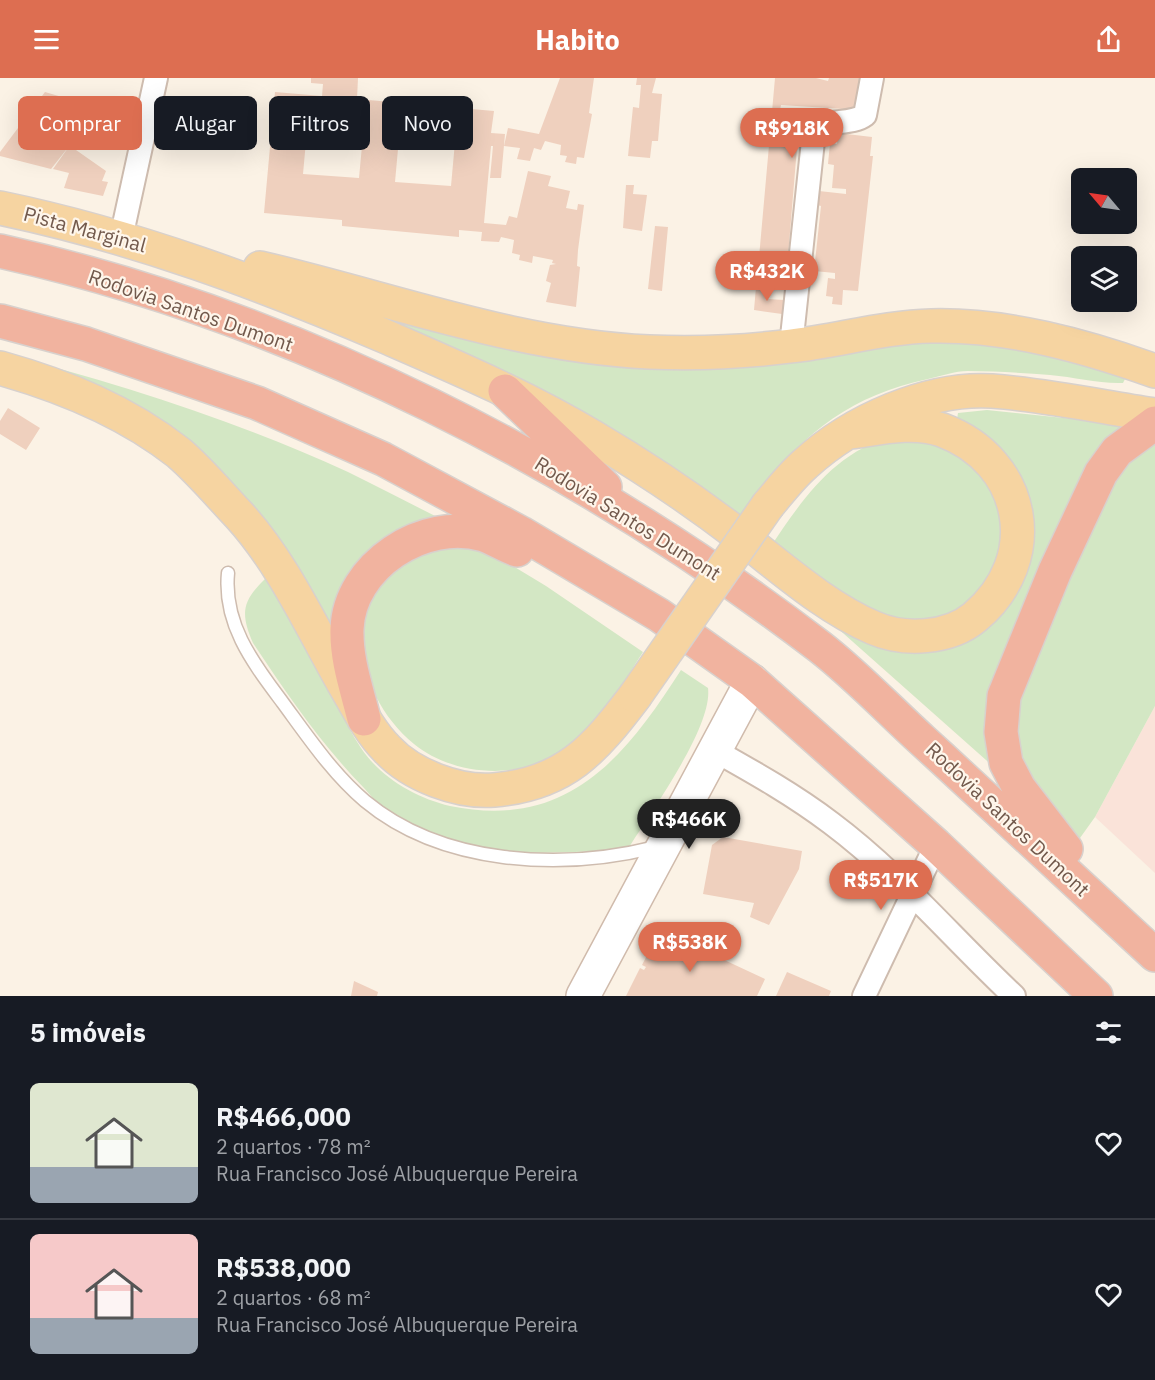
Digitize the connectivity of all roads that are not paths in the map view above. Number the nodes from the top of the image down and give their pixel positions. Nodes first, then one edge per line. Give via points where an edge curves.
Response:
1 (156, 78) edge
2 (872, 78) edge
3 (0, 208) edge
4 (121, 238) junction
5 (0, 251) edge
6 (170, 252) junction
7 (0, 321) edge
8 (791, 346) junction
9 (0, 368) edge
10 (1155, 371) edge
11 (1155, 387) edge
12 (505, 391) junction
13 (1056, 401) junction
14 (1155, 415) edge
15 (1155, 423) edge
16 (851, 432) junction
17 (643, 524) junction
18 (228, 573) dead end
19 (659, 615) junction
20 (752, 681) junction
21 (364, 719) junction
22 (714, 750) junction
23 (936, 845) junction
24 (663, 846) junction
25 (911, 894) junction
26 (1155, 954) edge
27 (1007, 993) edge
28 (583, 996) edge
29 (864, 996) edge
30 (1096, 996) edge

1 - 4 street
2 - 8 street via 865,115 857,120 819,126 813,141
3 - 4 main road, Pista Marginal
4 - 6 main road, Pista Marginal
5 - 17 highway, Rodovia Santos Dumont via 186,304 390,385 542,463
6 - 8 main road via 211,256 463,323 571,344 705,353
6 - 12 main road via 348,321
7 - 19 highway via 86,344 257,403 383,459 521,533
8 - 10 main road via 931,326 992,329
9 - 21 main road via 86,396 179,454 241,517 277,566
11 - 13 main road via 1121,397
12 - 16 main road via 591,435 690,498 837,608 877,629 910,636 940,634 974,619 998,592 1017,554 1018,523 1009,488 982,452 930,427 897,426
12 - 17 highway
13 - 14 main road
13 - 16 main road via 991,391 951,393 886,414
15 - 26 highway via 1117,451 1101,473 1015,666 1004,696 1001,732 1006,763 1024,797
16 - 21 main road, bridge via 805,464 768,505 635,696 602,739 574,763 538,784 481,792 443,783 414,770 387,750
17 - 26 highway, Rodovia Santos Dumont via 703,562 823,650
18 - 24 lane via 227,600 234,627 256,668 321,754 364,800 397,825 434,842 530,860 628,854
19 - 20 highway
19 - 21 highway via 482,535 451,533 422,537 398,548 370,572 355,598 347,628 350,663
20 - 22 main road
20 - 23 highway
22 - 24 main road
22 - 25 street via 786,790 833,824
23 - 25 street
23 - 30 highway
24 - 28 main road
25 - 27 street
25 - 29 street

